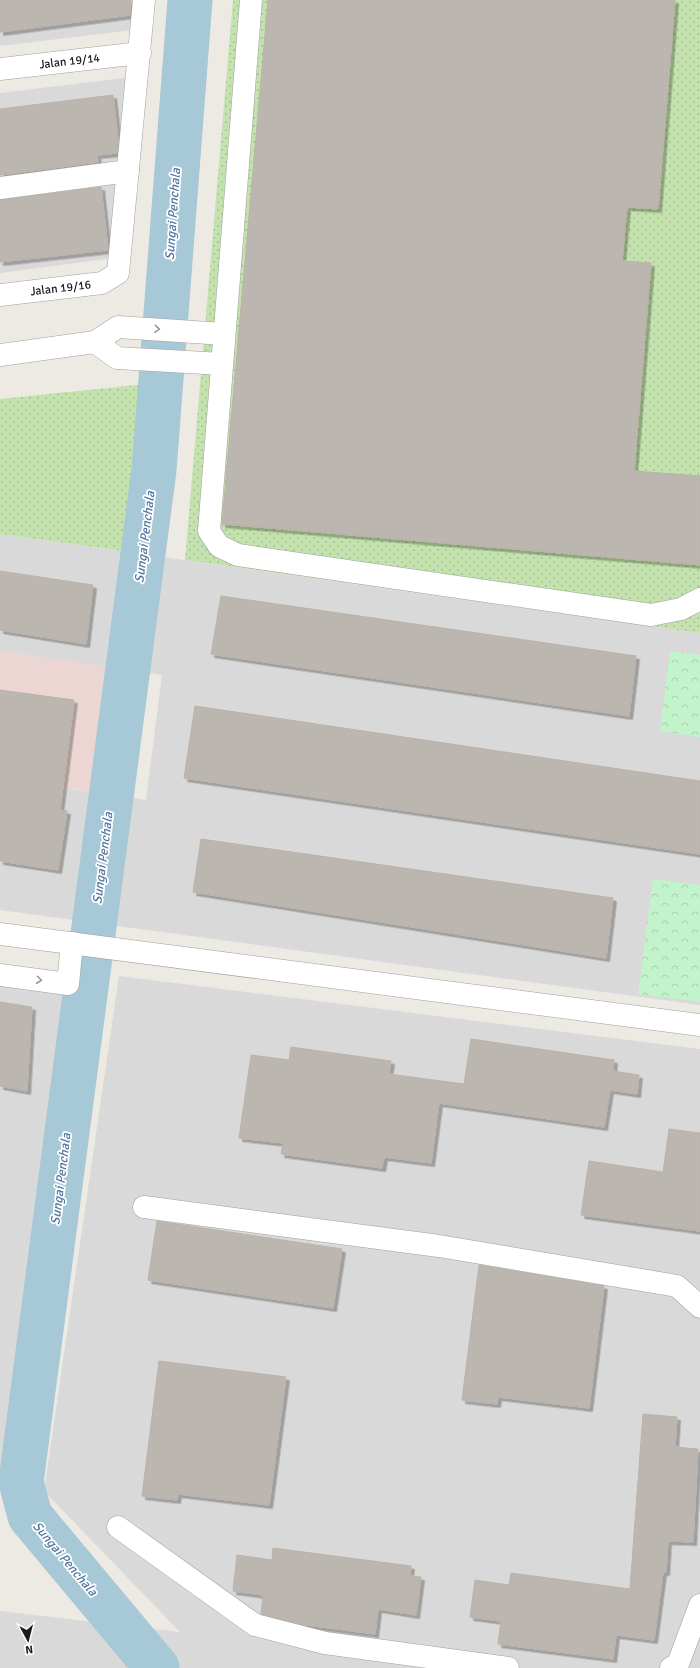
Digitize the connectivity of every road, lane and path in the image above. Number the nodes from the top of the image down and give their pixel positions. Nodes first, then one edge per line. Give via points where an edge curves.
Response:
1 (144, 0) edge
2 (251, 0) edge
3 (140, 53) junction
4 (0, 70) edge
5 (128, 171) junction
6 (0, 188) edge
7 (0, 295) edge
8 (218, 334) junction
9 (95, 342) junction
10 (0, 355) edge
11 (215, 363) junction
12 (700, 599) edge
13 (0, 934) edge
14 (72, 943) junction
15 (0, 976) edge
16 (700, 1025) edge
17 (144, 1207) dead end
18 (700, 1306) edge
19 (118, 1527) dead end
20 (700, 1605) edge
21 (508, 1668) edge
22 (671, 1668) edge

1 - 3 street
2 - 8 street
3 - 4 street, Jalan 19/14
3 - 5 street
5 - 6 street
5 - 7 street, Jalan 19/16 via 118,273 102,283
9 -> 8 street via 118,327
8 - 11 street
9 - 10 street
9 - 11 street via 117,358
11 - 12 street via 209,531 219,546 238,555 651,615 681,609
13 - 14 street
15 -> 14 street via 68,984
14 - 16 street
17 - 18 street via 439,1246 677,1286
19 - 21 street via 255,1625 326,1643
20 - 22 street via 678,1664

